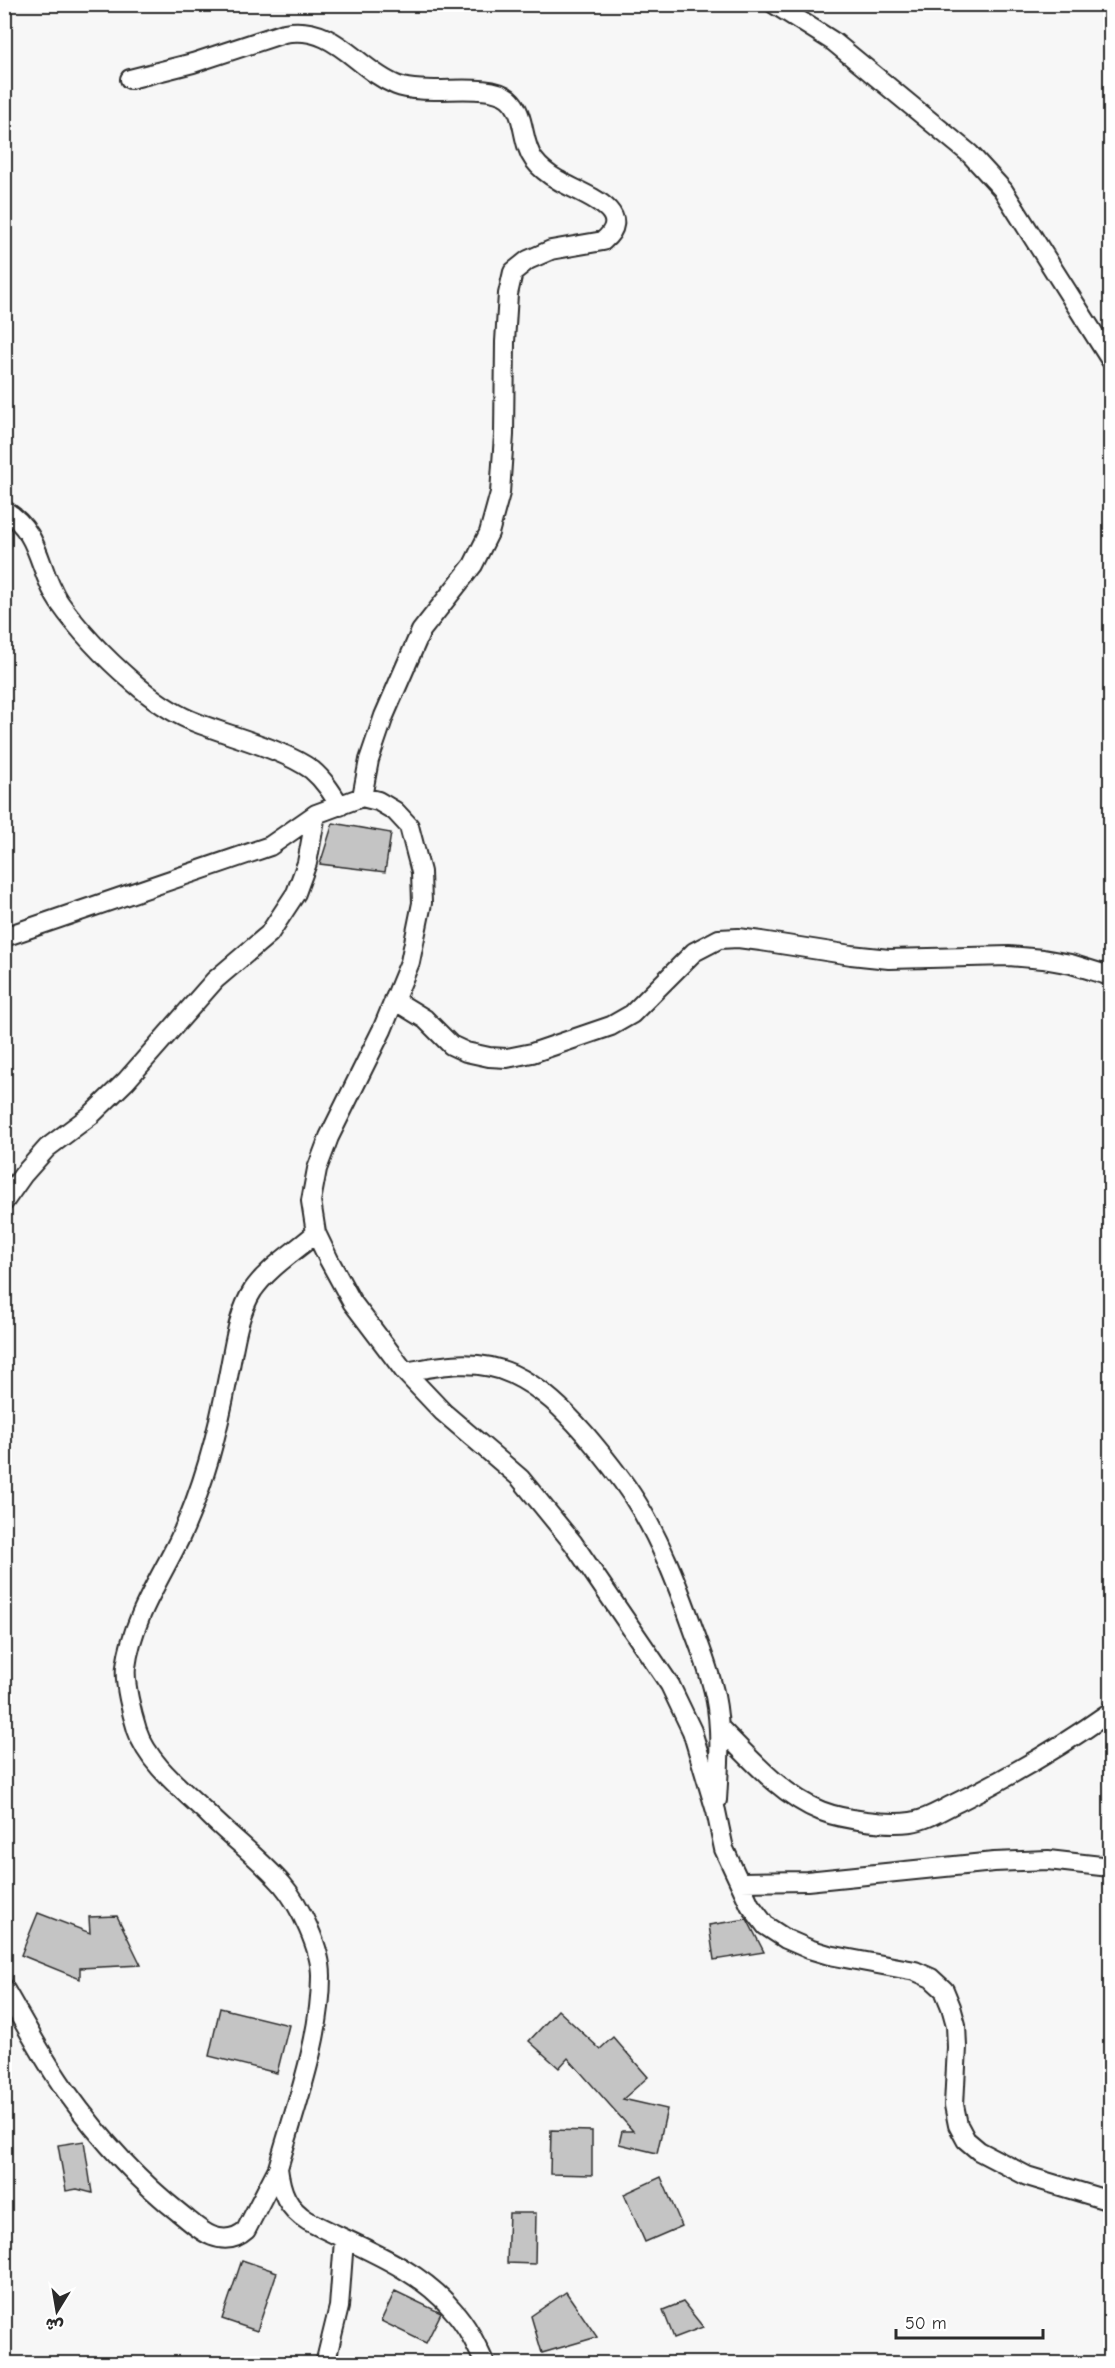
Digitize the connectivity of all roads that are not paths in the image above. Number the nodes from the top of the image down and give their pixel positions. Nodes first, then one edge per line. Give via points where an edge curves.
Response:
1 (774, 4) edge
2 (130, 79) dead end
3 (1110, 359) edge
4 (4, 510) edge
5 (362, 797) junction
6 (340, 806) junction
7 (316, 814) junction
8 (4, 937) edge
9 (1110, 976) edge
10 (394, 1000) junction
11 (4, 1202) edge
12 (316, 1233) junction
13 (405, 1372) junction
14 (1110, 1712) edge
15 (719, 1727) junction
16 (716, 1811) junction
17 (1110, 1867) edge
18 (741, 1882) junction
19 (4, 1988) edge
20 (278, 2168) junction
21 (1110, 2201) edge
22 (344, 2240) junction
23 (325, 2364) edge
24 (485, 2364) edge

1 - 3 street via 834,42 970,154 1003,190
2 - 5 street via 284,33 322,35 397,86 422,91 488,90 507,97 518,111 527,148 540,167 608,208 614,221 610,236 603,241 551,250 513,272 505,342 500,492 489,533 473,566 421,631 384,716
4 - 6 street via 29,531 58,600 100,652 134,683 167,709 189,720 311,769
5 - 6 street
5 - 10 street via 395,811 409,826 421,872 418,925 410,962
6 - 7 street
7 - 8 street via 270,846
7 - 11 street via 307,863 296,893 269,934 215,980 91,1115 47,1148
9 - 10 street via 1032,958 888,959 719,939 694,952 632,1014 612,1026 507,1058 466,1052 451,1045 425,1019
10 - 12 street via 317,1169 311,1201
12 - 13 street via 352,1302
12 - 20 street via 265,1277 253,1291 242,1315 197,1498 132,1637 125,1670 138,1732 152,1757 283,1885 317,1952 321,1974 311,2049
13 - 15 street via 447,1364 493,1367 548,1395 570,1417 633,1496 659,1546 701,1652 715,1696
13 - 16 street via 443,1412 520,1479 573,1543 670,1685 692,1731
14 - 15 street via 1056,1750 977,1793 912,1822 874,1821 821,1811 789,1792
15 - 16 street
16 - 18 street via 724,1849
17 - 18 street via 1048,1860 994,1862 807,1881
18 - 21 street via 750,1905 766,1926 786,1940 829,1955 915,1971 931,1978 944,1990 956,2025 954,2105 966,2140 1027,2176
19 - 20 street via 65,2090 126,2165 199,2228 212,2236 238,2237 246,2230
20 - 22 street via 280,2188 297,2214
22 - 23 street via 339,2307
22 - 24 street via 409,2273 433,2290 464,2324

